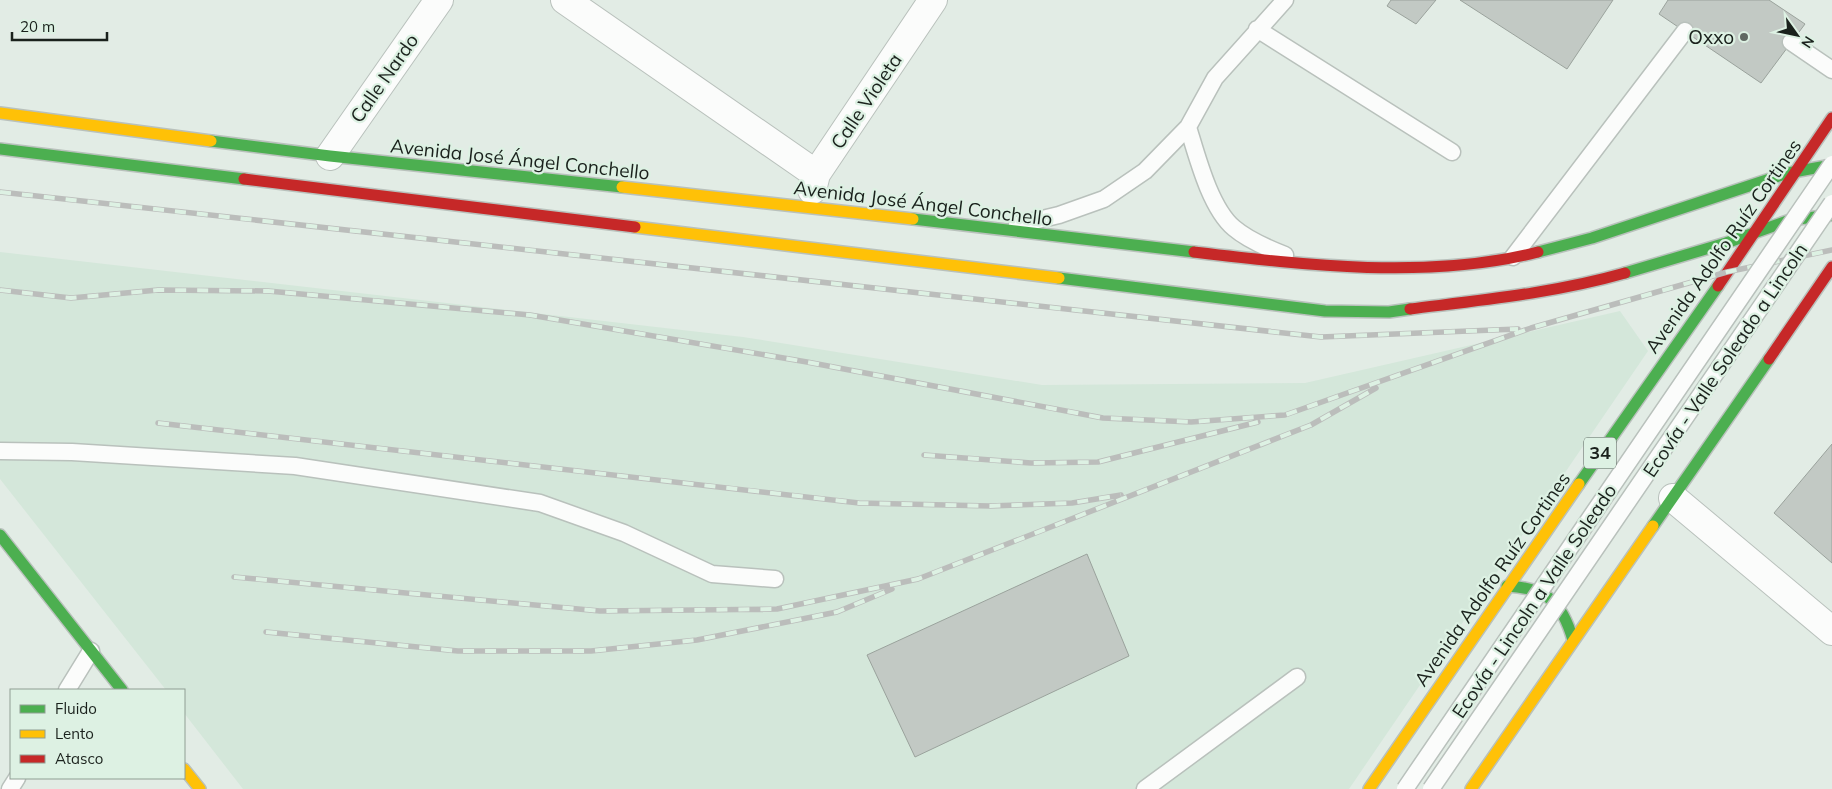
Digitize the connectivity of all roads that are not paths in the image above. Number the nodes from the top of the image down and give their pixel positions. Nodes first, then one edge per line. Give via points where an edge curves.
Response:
1 (439, 0) edge
2 (565, 0) edge
3 (933, 0) edge
4 (1286, 0) edge
5 (1257, 29) junction
6 (1685, 31) dead end
7 (1791, 42) dead end
8 (1832, 70) edge
9 (0, 113) edge
10 (1832, 118) edge
11 (1188, 127) junction
12 (0, 149) edge
13 (1452, 152) dead end
14 (330, 156) junction
15 (1832, 164) edge
16 (1798, 171) junction
17 (816, 174) junction
18 (1832, 203) edge
19 (808, 206) junction
20 (1832, 215) edge
21 (1000, 229) junction
22 (1758, 230) junction
23 (1513, 257) junction
24 (1307, 264) junction
25 (1832, 267) edge
26 (0, 451) edge
27 (1673, 498) junction
28 (0, 535) edge
29 (775, 579) dead end
30 (1507, 586) junction
31 (1832, 631) edge
32 (1573, 640) junction
33 (91, 651) junction
34 (1297, 677) dead end
35 (69, 689) edge
36 (121, 689) edge
37 (185, 770) edge
38 (200, 789) edge
39 (1145, 789) edge
40 (1369, 789) edge
41 (1406, 789) edge
42 (1431, 789) edge
43 (1471, 789) edge

1 - 14 street, Calle Nardo
2 - 17 street
3 - 17 street, Calle Violeta
4 - 5 lane
5 - 11 lane via 1215,78
5 - 13 lane
6 - 23 lane
7 - 8 lane
9 - 14 main road, Avenida José Ángel Conchello
10 - 16 main road, Avenida Adolfo Ruíz Cortines / 34
11 - 21 lane via 1145,171 1104,199 1058,215
11 - 24 lane via 1210,193 1232,227 1261,245
12 - 22 main road via 1325,311 1388,312 1530,294 1606,278 1726,243
14 - 19 main road, Avenida José Ángel Conchello
15 - 16 main road, Avenida José Ángel Conchello
15 - 41 lane, Ecovía - Lincoln a Valle Soleado, bridge
16 - 22 main road, Avenida Adolfo Ruíz Cortines / 34
16 - 23 main road, Avenida José Ángel Conchello via 1713,195 1565,246
17 - 19 street, Calle Violeta
18 - 42 lane, Ecovía - Valle Soleado a Lincoln, bridge
19 - 21 main road, Avenida José Ángel Conchello
20 - 22 main road via 1790,220
21 - 24 main road, Avenida José Ángel Conchello
22 - 30 main road, Avenida Adolfo Ruíz Cortines / 34
23 - 24 main road, Avenida José Ángel Conchello via 1450,265
25 - 27 main road
26 - 29 lane via 72,452 295,466 540,502 624,533 712,574
27 - 31 street
27 - 32 main road
28 - 33 main road
30 - 32 main road via 1524,586 1552,598 1563,611
30 - 40 main road, Avenida Adolfo Ruíz Cortines / 34
32 - 43 main road
33 - 35 lane
33 - 36 main road
34 - 39 lane
37 - 38 main road

